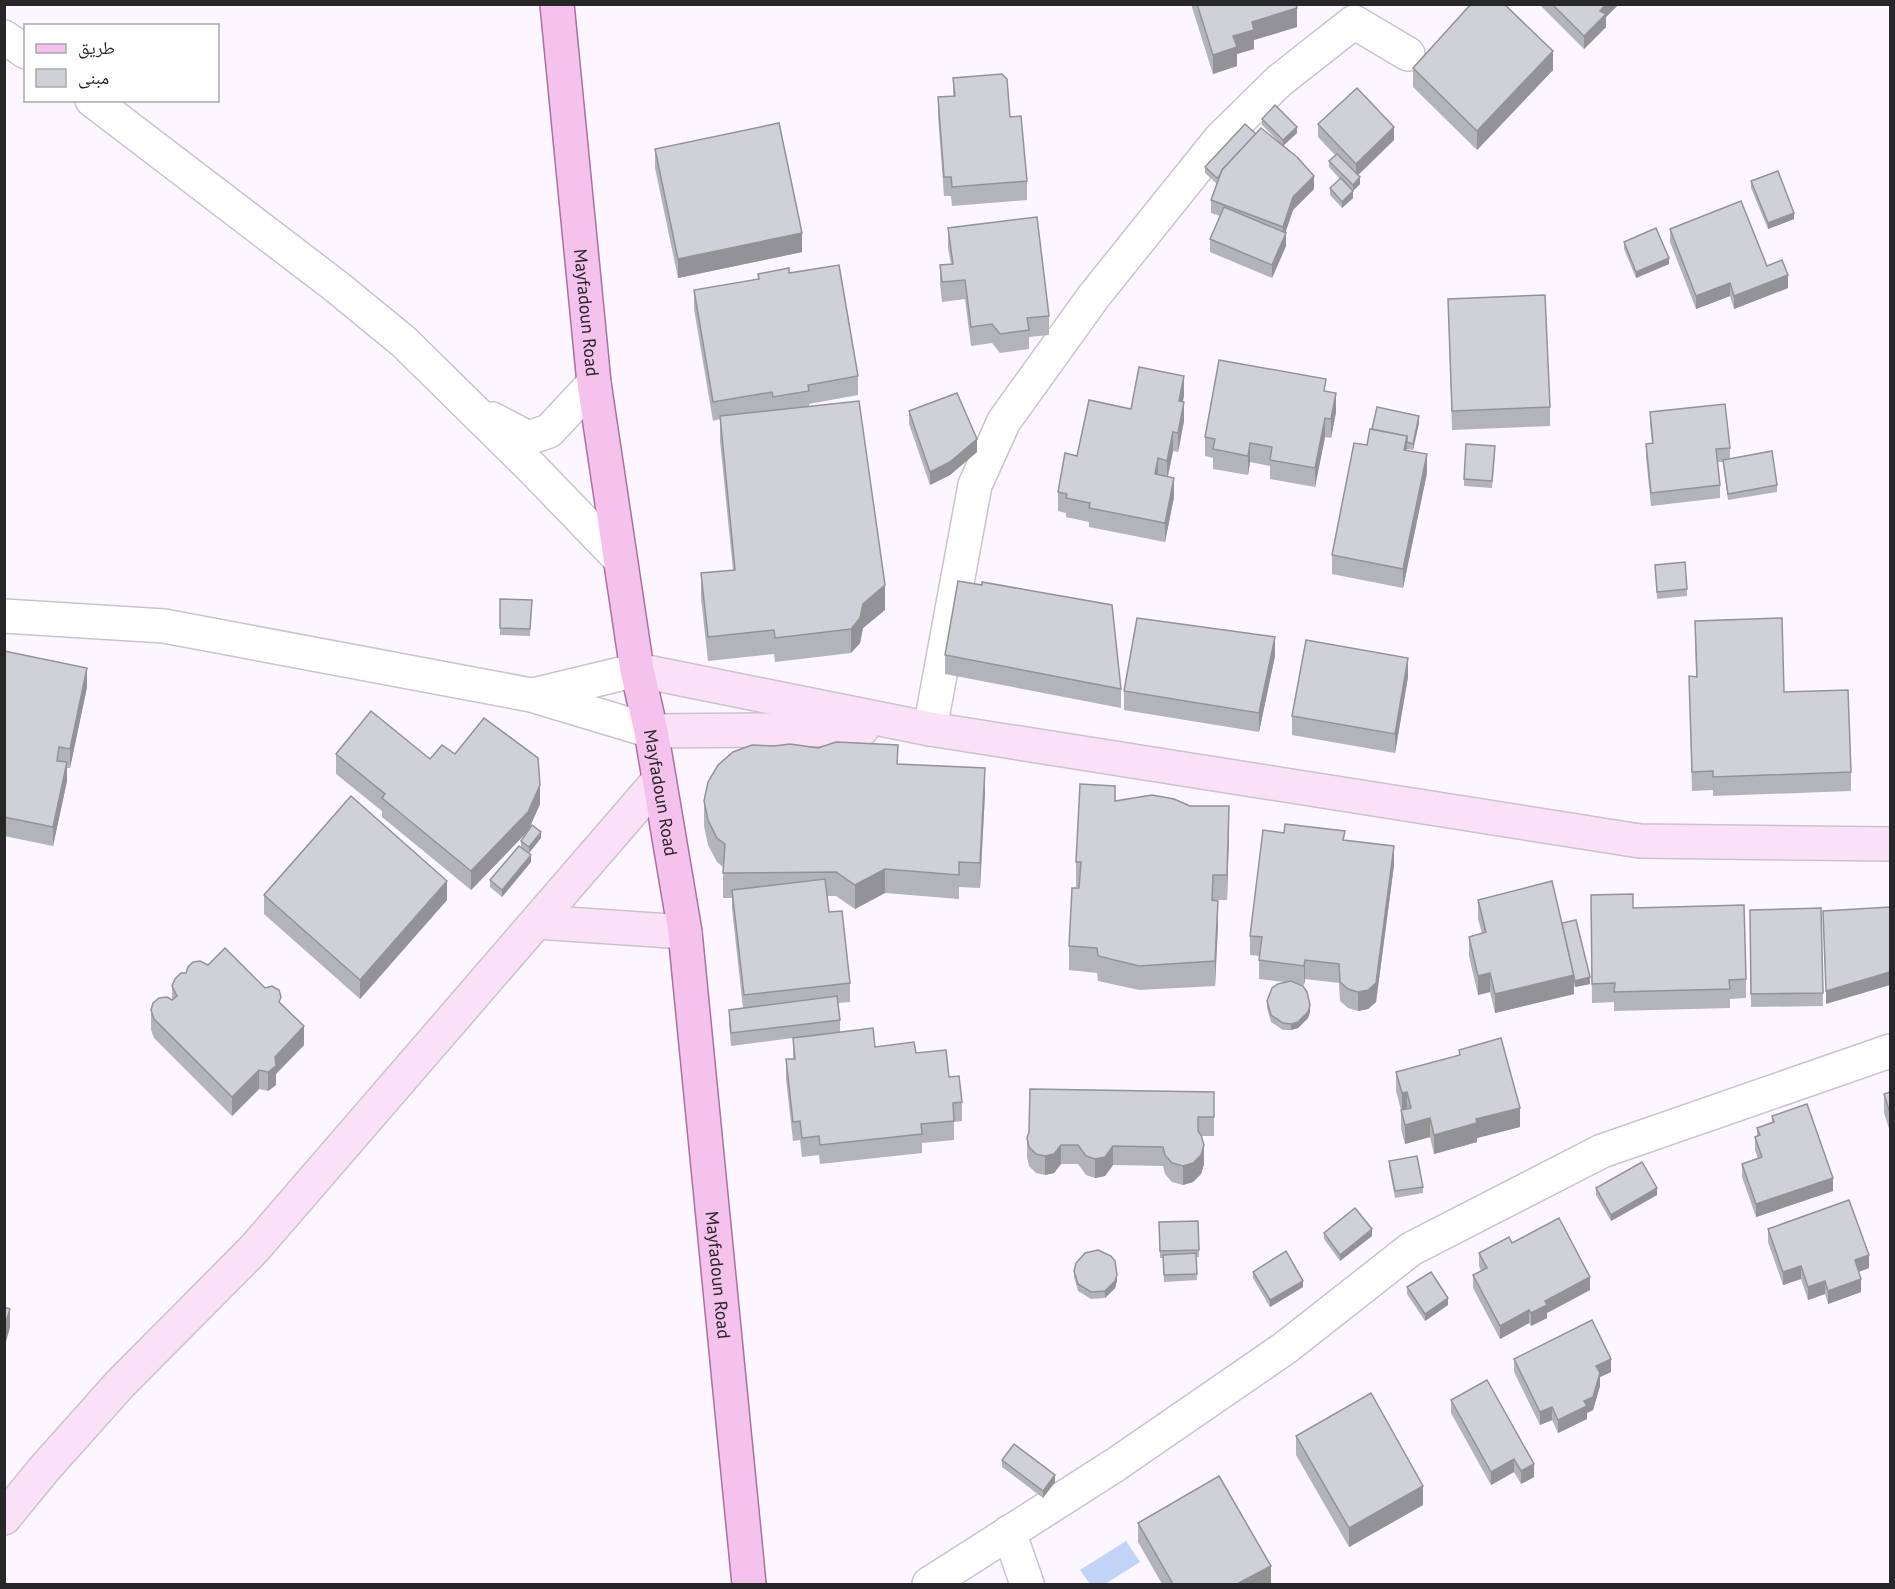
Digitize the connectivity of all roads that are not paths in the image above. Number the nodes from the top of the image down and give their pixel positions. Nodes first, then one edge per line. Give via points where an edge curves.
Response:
1 (557, 4) edge
2 (4, 37) edge
3 (24, 51) edge
4 (1408, 54) dead end
5 (95, 102) edge
6 (594, 383) junction
7 (472, 409) junction
8 (619, 558) junction
9 (4, 616) edge
10 (637, 670) junction
11 (531, 695) junction
12 (930, 729) junction
13 (651, 730) junction
14 (659, 780) junction
15 (1890, 844) edge
16 (537, 922) junction
17 (685, 932) junction
18 (1890, 1051) edge
19 (4, 1518) edge
20 (1009, 1532) junction
21 (749, 1584) edge
22 (929, 1584) edge
23 (1027, 1584) edge

1 - 6 main road, Mayfadoun Road
2 - 3 street
4 - 12 street via 1354,22 1279,81 1220,139 1094,296 1004,421 975,485
5 - 7 street via 337,287 404,342
6 - 7 street via 549,431 528,438
6 - 8 main road, Mayfadoun Road
7 - 8 street
8 - 10 main road, Mayfadoun Road
9 - 11 street via 164,626
10 - 11 street
10 - 12 street
10 - 13 main road, Mayfadoun Road
11 - 13 street
12 - 13 street
12 - 15 street via 1640,841
13 - 14 main road, Mayfadoun Road
14 - 16 street
14 - 17 main road, Mayfadoun Road
16 - 17 street
16 - 19 street via 254,1249 120,1384
17 - 21 main road, Mayfadoun Road
18 - 20 street via 1602,1151 1411,1249 1285,1348 1115,1465
20 - 22 street
20 - 23 street

